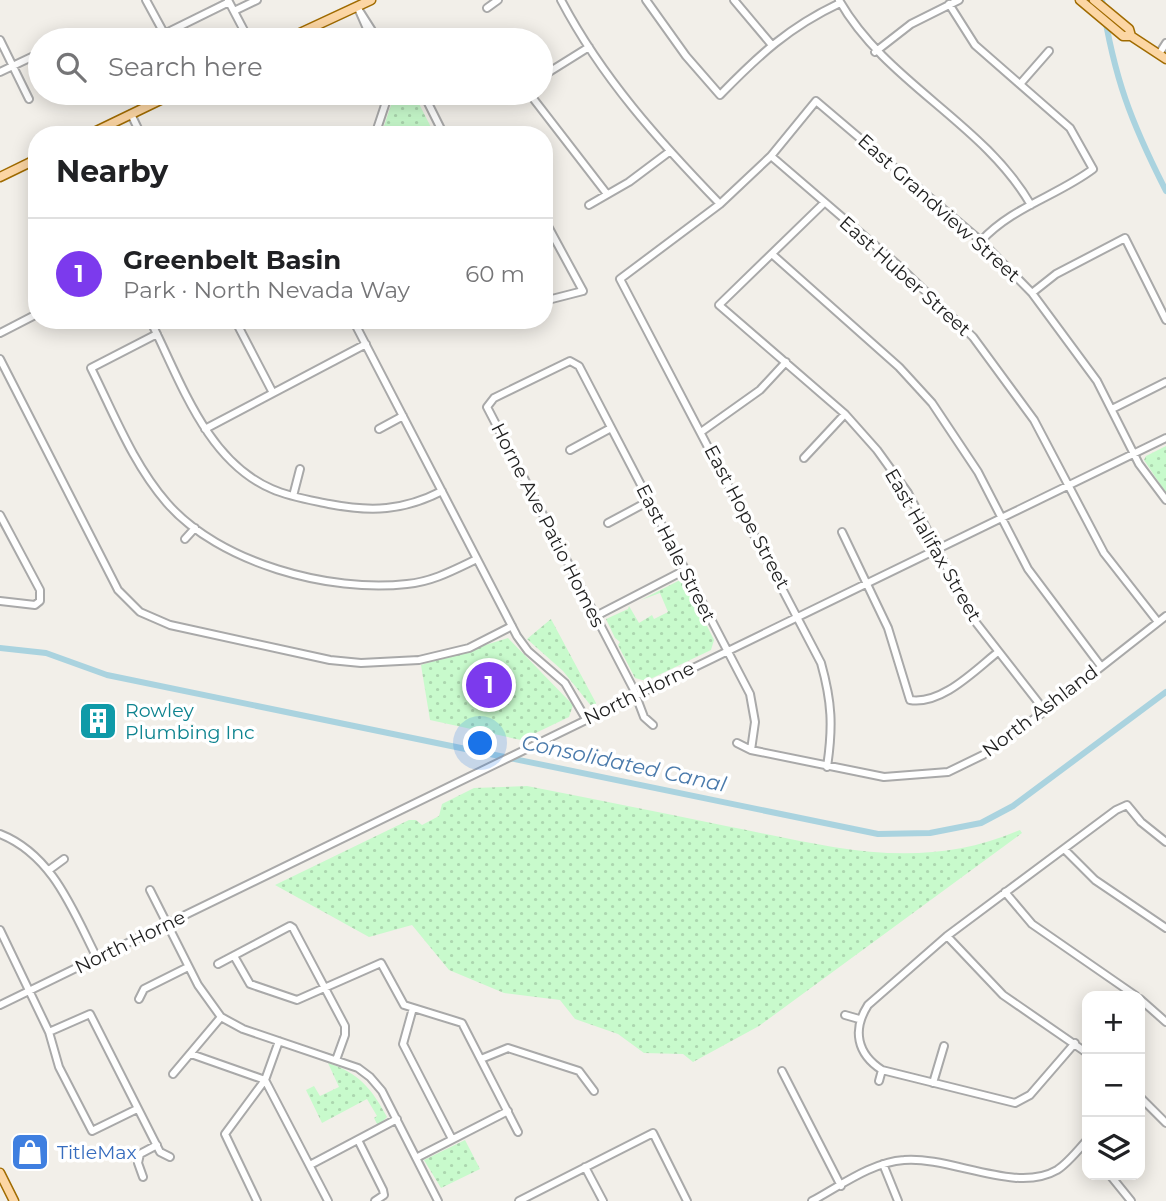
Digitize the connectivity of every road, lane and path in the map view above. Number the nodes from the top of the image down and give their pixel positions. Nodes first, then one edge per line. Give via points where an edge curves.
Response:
1 (146, 0) edge
2 (257, 0) edge
3 (371, 0) edge
4 (498, 0) edge
5 (561, 0) edge
6 (646, 0) edge
7 (734, 0) edge
8 (959, 0) edge
9 (1080, 0) edge
10 (1094, 0) edge
11 (228, 1) edge
12 (839, 1) edge
13 (949, 4) junction
14 (358, 6) junction
15 (487, 8) dead end
16 (234, 11) junction
17 (161, 28) edge
18 (178, 28) edge
19 (243, 28) edge
20 (311, 28) edge
21 (367, 28) edge
22 (371, 28) edge
23 (1131, 36) junction
24 (0, 40) edge
25 (1166, 43) edge
26 (771, 44) junction
27 (589, 47) junction
28 (1049, 51) dead end
29 (876, 52) junction
30 (1162, 57) edge
31 (28, 59) edge
32 (12, 66) junction
33 (553, 70) edge
34 (0, 72) edge
35 (1021, 83) junction
36 (28, 97) edge
37 (150, 105) edge
38 (385, 105) edge
39 (429, 105) edge
40 (538, 105) edge
41 (131, 114) junction
42 (106, 126) edge
43 (137, 126) edge
44 (378, 126) edge
45 (440, 126) edge
46 (669, 152) junction
47 (771, 156) junction
48 (28, 163) edge
49 (0, 177) edge
50 (607, 194) junction
51 (824, 203) junction
52 (720, 204) junction
53 (589, 205) dead end
54 (1031, 205) junction
55 (553, 236) edge
56 (981, 241) junction
57 (773, 255) junction
58 (1032, 293) junction
59 (553, 299) edge
60 (28, 319) edge
61 (1166, 320) edge
62 (154, 329) edge
63 (240, 329) edge
64 (358, 329) edge
65 (0, 333) edge
66 (157, 334) junction
67 (366, 344) junction
68 (0, 359) edge
69 (574, 361) joint
70 (786, 362) junction
71 (1166, 382) edge
72 (273, 393) junction
73 (1112, 409) junction
74 (845, 414) junction
75 (403, 416) junction
76 (611, 428) junction
77 (205, 429) junction
78 (379, 429) dead end
79 (701, 432) junction
80 (1166, 438) edge
81 (570, 450) dead end
82 (1133, 454) junction
83 (804, 458) dead end
84 (300, 469) dead end
85 (1068, 485) junction
86 (442, 491) junction
87 (293, 496) junction
88 (1166, 500) edge
89 (649, 501) junction
90 (0, 515) edge
91 (1002, 518) junction
92 (608, 523) dead end
93 (195, 528) junction
94 (842, 532) dead end
95 (185, 539) dead end
96 (937, 549) junction
97 (477, 559) junction
98 (685, 570) junction
99 (867, 582) junction
100 (0, 601) edge
101 (799, 615) junction
102 (596, 616) junction
103 (1166, 616) edge
104 (1158, 622) junction
105 (512, 626) junction
106 (728, 650) junction
107 (998, 652) junction
108 (1100, 665) junction
109 (635, 696) junction
110 (1045, 710) junction
111 (586, 719) junction
112 (653, 725) dead end
113 (737, 743) dead end
114 (751, 750) junction
115 (827, 767) junction
116 (0, 834) edge
117 (1166, 842) edge
118 (1064, 849) junction
119 (64, 859) dead end
120 (49, 870) junction
121 (150, 890) dead end
122 (1005, 892) junction
123 (167, 924) junction
124 (1166, 928) edge
125 (0, 930) edge
126 (947, 936) junction
127 (234, 956) junction
128 (96, 958) junction
129 (218, 964) dead end
130 (188, 967) junction
131 (325, 987) junction
132 (29, 991) junction
133 (1128, 991) edge
134 (139, 999) dead end
135 (1145, 1004) edge
136 (0, 1005) edge
137 (413, 1008) junction
138 (845, 1016) dead end
139 (220, 1017) junction
140 (859, 1019) junction
141 (1166, 1022) edge
142 (50, 1032) junction
143 (279, 1041) junction
144 (1075, 1043) junction
145 (944, 1046) dead end
146 (1082, 1049) edge
147 (191, 1054) junction
148 (481, 1059) junction
149 (336, 1060) junction
150 (882, 1070) junction
151 (782, 1071) dead end
152 (173, 1074) dead end
153 (265, 1080) junction
154 (878, 1081) dead end
155 (933, 1083) junction
156 (594, 1091) dead end
157 (1145, 1102) edge
158 (137, 1109) junction
159 (508, 1111) junction
160 (397, 1119) junction
161 (1166, 1123) edge
162 (518, 1132) dead end
163 (452, 1139) junction
164 (358, 1140) junction
165 (157, 1145) junction
166 (1082, 1148) edge
167 (170, 1157) dead end
168 (416, 1158) junction
169 (883, 1164) junction
170 (310, 1165) junction
171 (585, 1167) junction
172 (0, 1173) edge
173 (143, 1177) dead end
174 (1114, 1180) edge
175 (841, 1186) junction
176 (14, 1201) edge
177 (257, 1201) edge
178 (328, 1201) edge
179 (375, 1201) edge
180 (438, 1201) edge
181 (519, 1201) edge
182 (603, 1201) edge
183 (687, 1201) edge
184 (812, 1201) edge
185 (898, 1201) edge
186 (1131, 1201) edge

1 - 17 street
2 - 16 street
3 - 14 main road
4 - 15 street
5 - 27 street
6 - 26 street via 720,95
7 - 26 street
8 - 13 street
9 - 23 main road via 1123,36
10 - 23 main road via 1129,29
11 - 16 street
11 - 18 street
12 - 26 street
12 - 29 street
13 - 29 street via 911,24
13 - 35 street via 975,45
14 - 20 main road
14 - 21 street
14 - 22 street
16 - 19 street
23 - 30 main road
24 - 32 street
25 - 30 street
27 - 33 street
27 - 46 street
28 - 35 street
29 - 54 street via 1004,165
31 - 32 street
32 - 34 street
32 - 36 street
35 - 54 street via 1070,128 1093,169
37 - 41 main road
38 - 44 street
39 - 45 street
40 - 50 street
41 - 42 main road
41 - 43 street
46 - 50 street
46 - 52 street
47 - 51 street, East Huber Street
47 - 52 street
47 - 56 street, East Grandview Street via 816,101
48 - 49 main road
50 - 53 street
51 - 57 street
51 - 85 street, East Huber Street via 973,337 1034,420
52 - 79 street, East Hope Street via 620,279
54 - 56 street via 993,228
55 - 59 street via 583,291
56 - 58 street, East Grandview Street
57 - 70 street, East Halifax Street via 719,305
57 - 91 street via 899,367 932,403 965,450
58 - 61 street via 1056,274 1125,238
58 - 73 street, East Grandview Street via 1072,344
60 - 65 street
62 - 66 street
63 - 72 street
64 - 67 street
66 - 77 street
66 - 93 street via 91,368 148,478 169,506
67 - 72 street
67 - 75 street
68 - 105 street via 118,590 140,612 170,625 361,663 419,660 470,648
69 - 76 street, East Hale Street
69 - 102 street, Horne Ave Patio Homes via 494,398 487,407
70 - 74 street, East Halifax Street
70 - 79 street via 760,390
71 - 73 street
72 - 77 street
73 - 82 street, East Grandview Street
74 - 83 street
74 - 96 street, East Halifax Street via 908,493
75 - 78 street
75 - 86 street
76 - 81 street
76 - 89 street, East Hale Street
77 - 87 street via 244,472
79 - 101 street, East Hope Street
80 - 82 street, North Horne
82 - 85 street, North Horne
82 - 88 street, East Grandview Street
84 - 87 street
85 - 91 street, North Horne
85 - 104 street, East Huber Street via 1104,553
86 - 87 street via 411,505 375,511
86 - 97 street
89 - 92 street
89 - 98 street, East Hale Street
90 - 100 street via 40,590 35,605
91 - 96 street, North Horne
91 - 108 street via 1028,569
93 - 95 street
93 - 97 street via 259,563 340,584 408,584 447,574
94 - 99 street
96 - 99 street, North Horne
96 - 107 street, East Halifax Street via 974,620
97 - 105 street
98 - 102 street, Horne Ave Patio Homes
98 - 106 street, East Hale Street
99 - 101 street, North Horne
99 - 107 street via 888,628 910,700 933,697 956,685
101 - 106 street, North Horne
101 - 115 street, East Hope Street via 831,699
102 - 109 street, Horne Ave Patio Homes
103 - 104 street, North Ashland
104 - 108 street, North Ashland
105 - 111 street via 528,651 565,683
106 - 109 street, North Horne
106 - 114 street, East Hale Street via 750,694 755,722
107 - 110 street, East Halifax Street
108 - 110 street, North Ashland
109 - 111 street, North Horne
109 - 112 street, Horne Ave Patio Homes
110 - 115 street, North Ashland via 983,755 948,772 884,777
111 - 123 street, North Horne
113 - 114 street, North Ashland
114 - 115 street, North Ashland
116 - 120 street via 31,852
117 - 118 street via 1127,805
118 - 122 street
118 - 124 street via 1095,880
119 - 120 street
120 - 128 street
121 - 123 street
122 - 126 street
122 - 133 street via 1040,930
123 - 128 street, North Horne
123 - 130 street
125 - 132 street
126 - 140 street via 868,1005
126 - 144 street via 1003,995
127 - 129 street
127 - 131 street via 250,984 297,1000
127 - 131 street via 290,926
128 - 132 street, North Horne
130 - 134 street via 144,989
130 - 139 street
131 - 137 street via 381,963 404,1005
131 - 149 street via 345,1026
132 - 136 street, North Horne
132 - 142 street
135 - 141 street
137 - 148 street via 462,1023
137 - 163 street via 403,1044
138 - 140 street
139 - 143 street
139 - 147 street
140 - 150 street via 862,1051
142 - 158 street via 90,1014
142 - 158 street via 59,1067 92,1131
143 - 149 street
143 - 153 street
144 - 146 street
144 - 155 street via 1030,1095 1015,1103
145 - 155 street
147 - 152 street
147 - 153 street
148 - 156 street via 508,1048 579,1071
148 - 159 street
149 - 160 street via 370,1077
150 - 154 street
150 - 155 street
151 - 175 street
153 - 170 street
153 - 177 street via 225,1134
157 - 161 street
158 - 165 street
159 - 162 street
159 - 163 street
160 - 164 street
160 - 168 street
163 - 168 street
164 - 170 street
164 - 179 street via 383,1190 384,1195
165 - 167 street
165 - 173 street via 141,1154 138,1163
166 - 169 street via 1057,1170 1038,1176 1012,1178 924,1159
168 - 180 street
169 - 175 street
169 - 185 street
170 - 178 street
171 - 181 street
171 - 182 street
171 - 183 street via 653,1133
172 - 176 main road
174 - 186 street
175 - 184 street

